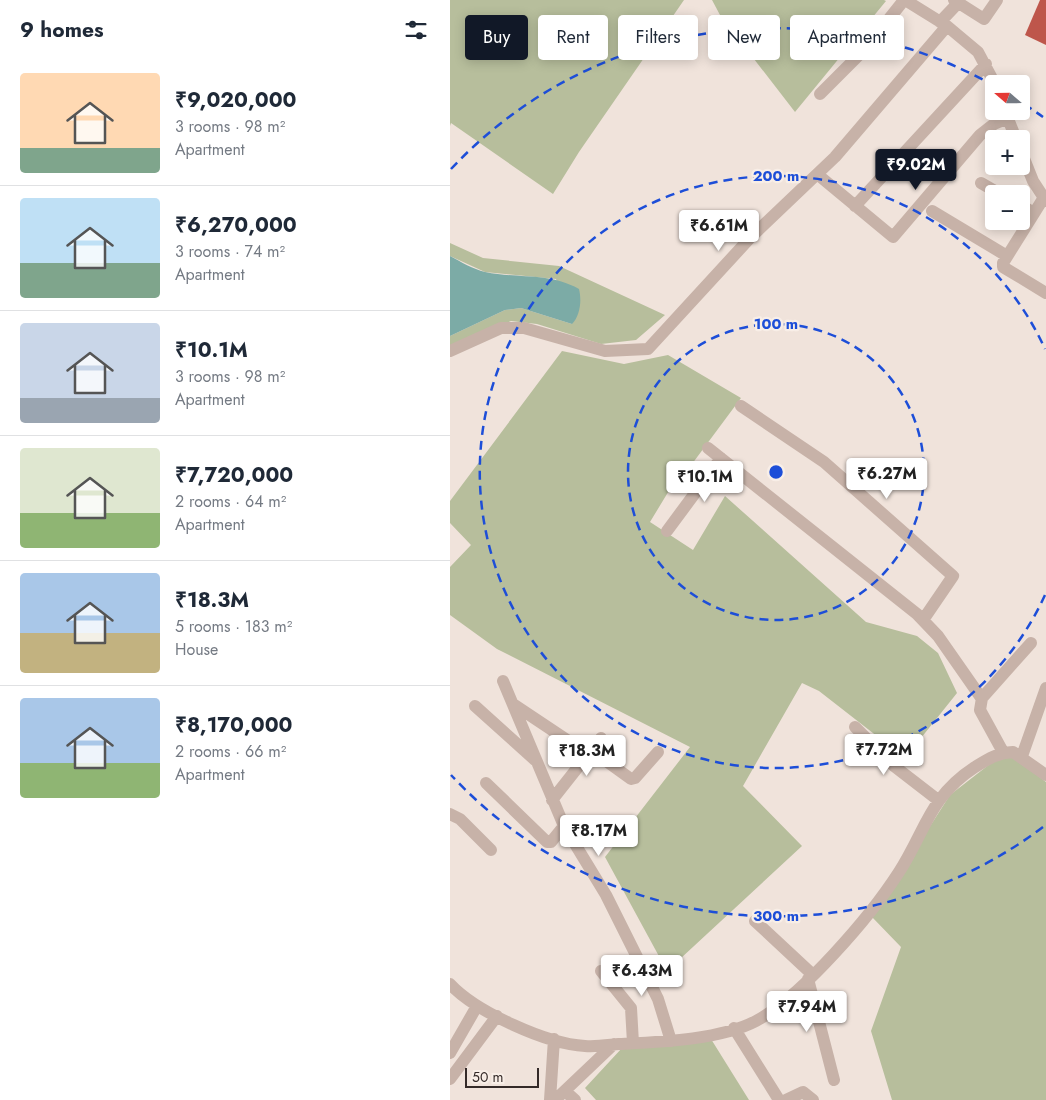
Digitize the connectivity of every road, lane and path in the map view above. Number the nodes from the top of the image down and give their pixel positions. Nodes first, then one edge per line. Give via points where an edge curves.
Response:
1 (905, 0) edge
2 (997, 0) edge
3 (956, 1) edge
4 (943, 24) junction
5 (986, 64) junction
6 (991, 75) edge
7 (820, 94) dead end
8 (1000, 120) edge
9 (1030, 170) edge
10 (817, 174) junction
11 (981, 183) dead end
12 (985, 185) edge
13 (1044, 200) edge
14 (855, 206) junction
15 (932, 210) dead end
16 (1030, 211) edge
17 (1034, 213) junction
18 (1007, 256) junction
19 (1046, 293) edge
20 (450, 351) edge
21 (741, 406) dead end
22 (708, 448) dead end
23 (721, 458) junction
24 (667, 532) dead end
25 (923, 620) junction
26 (1031, 643) dead end
27 (503, 681) dead end
28 (1046, 688) edge
29 (982, 699) junction
30 (513, 704) junction
31 (475, 706) dead end
32 (854, 727) dead end
33 (602, 738) dead end
34 (590, 752) junction
35 (658, 752) dead end
36 (1003, 752) junction
37 (1022, 756) junction
38 (537, 762) junction
39 (1046, 775) edge
40 (486, 783) dead end
41 (552, 800) junction
42 (938, 800) junction
43 (450, 814) edge
44 (564, 826) junction
45 (491, 850) dead end
46 (755, 921) dead end
47 (601, 971) dead end
48 (810, 977) junction
49 (450, 984) edge
50 (478, 1006) junction
51 (497, 1016) junction
52 (734, 1028) junction
53 (554, 1039) junction
54 (671, 1041) junction
55 (633, 1043) junction
56 (614, 1044) junction
57 (450, 1052) edge
58 (450, 1079) edge
59 (834, 1080) dead end
60 (565, 1091) junction
61 (550, 1100) edge
62 (555, 1100) edge
63 (575, 1100) edge
64 (779, 1100) edge
65 (786, 1100) edge
66 (813, 1100) edge

1 - 4 street
1 - 7 street via 865,49
2 - 3 street via 984,19
3 - 4 street
4 - 5 street via 978,52
4 - 10 street via 835,157
5 - 6 street
5 - 14 street
8 - 14 street via 980,135 893,237
9 - 13 street
10 - 14 street
10 - 20 street via 750,238 648,349 605,351 524,328 501,328
11 - 12 street
13 - 17 street
15 - 18 street
16 - 17 street
17 - 18 street
18 - 19 street via 1003,263 1006,271
21 - 25 street via 824,462 954,576
22 - 23 street
23 - 24 street
23 - 25 street
25 - 29 street
26 - 29 street
27 - 30 street
28 - 37 street
29 - 36 street via 980,710
30 - 34 street
30 - 38 street
31 - 38 street
32 - 42 street via 894,766
33 - 34 street
34 - 35 street via 631,779
34 - 41 street
36 - 37 street
36 - 42 street via 963,775
37 - 39 street
38 - 41 street
40 - 44 street via 547,842 551,842
41 - 44 street
42 - 48 street via 899,872 864,918
43 - 45 street via 460,819
44 - 54 street via 606,895 654,991
46 - 48 street
47 - 55 street via 632,1008
48 - 52 street via 772,1011 754,1022
48 - 59 street
49 - 50 street
50 - 51 street
50 - 57 street
51 - 53 street
51 - 58 street
52 - 54 street
52 - 64 street
53 - 56 street via 585,1046
53 - 61 street
54 - 55 street
55 - 56 street
56 - 60 street
60 - 62 street
60 - 63 street
65 - 66 street via 803,1092

